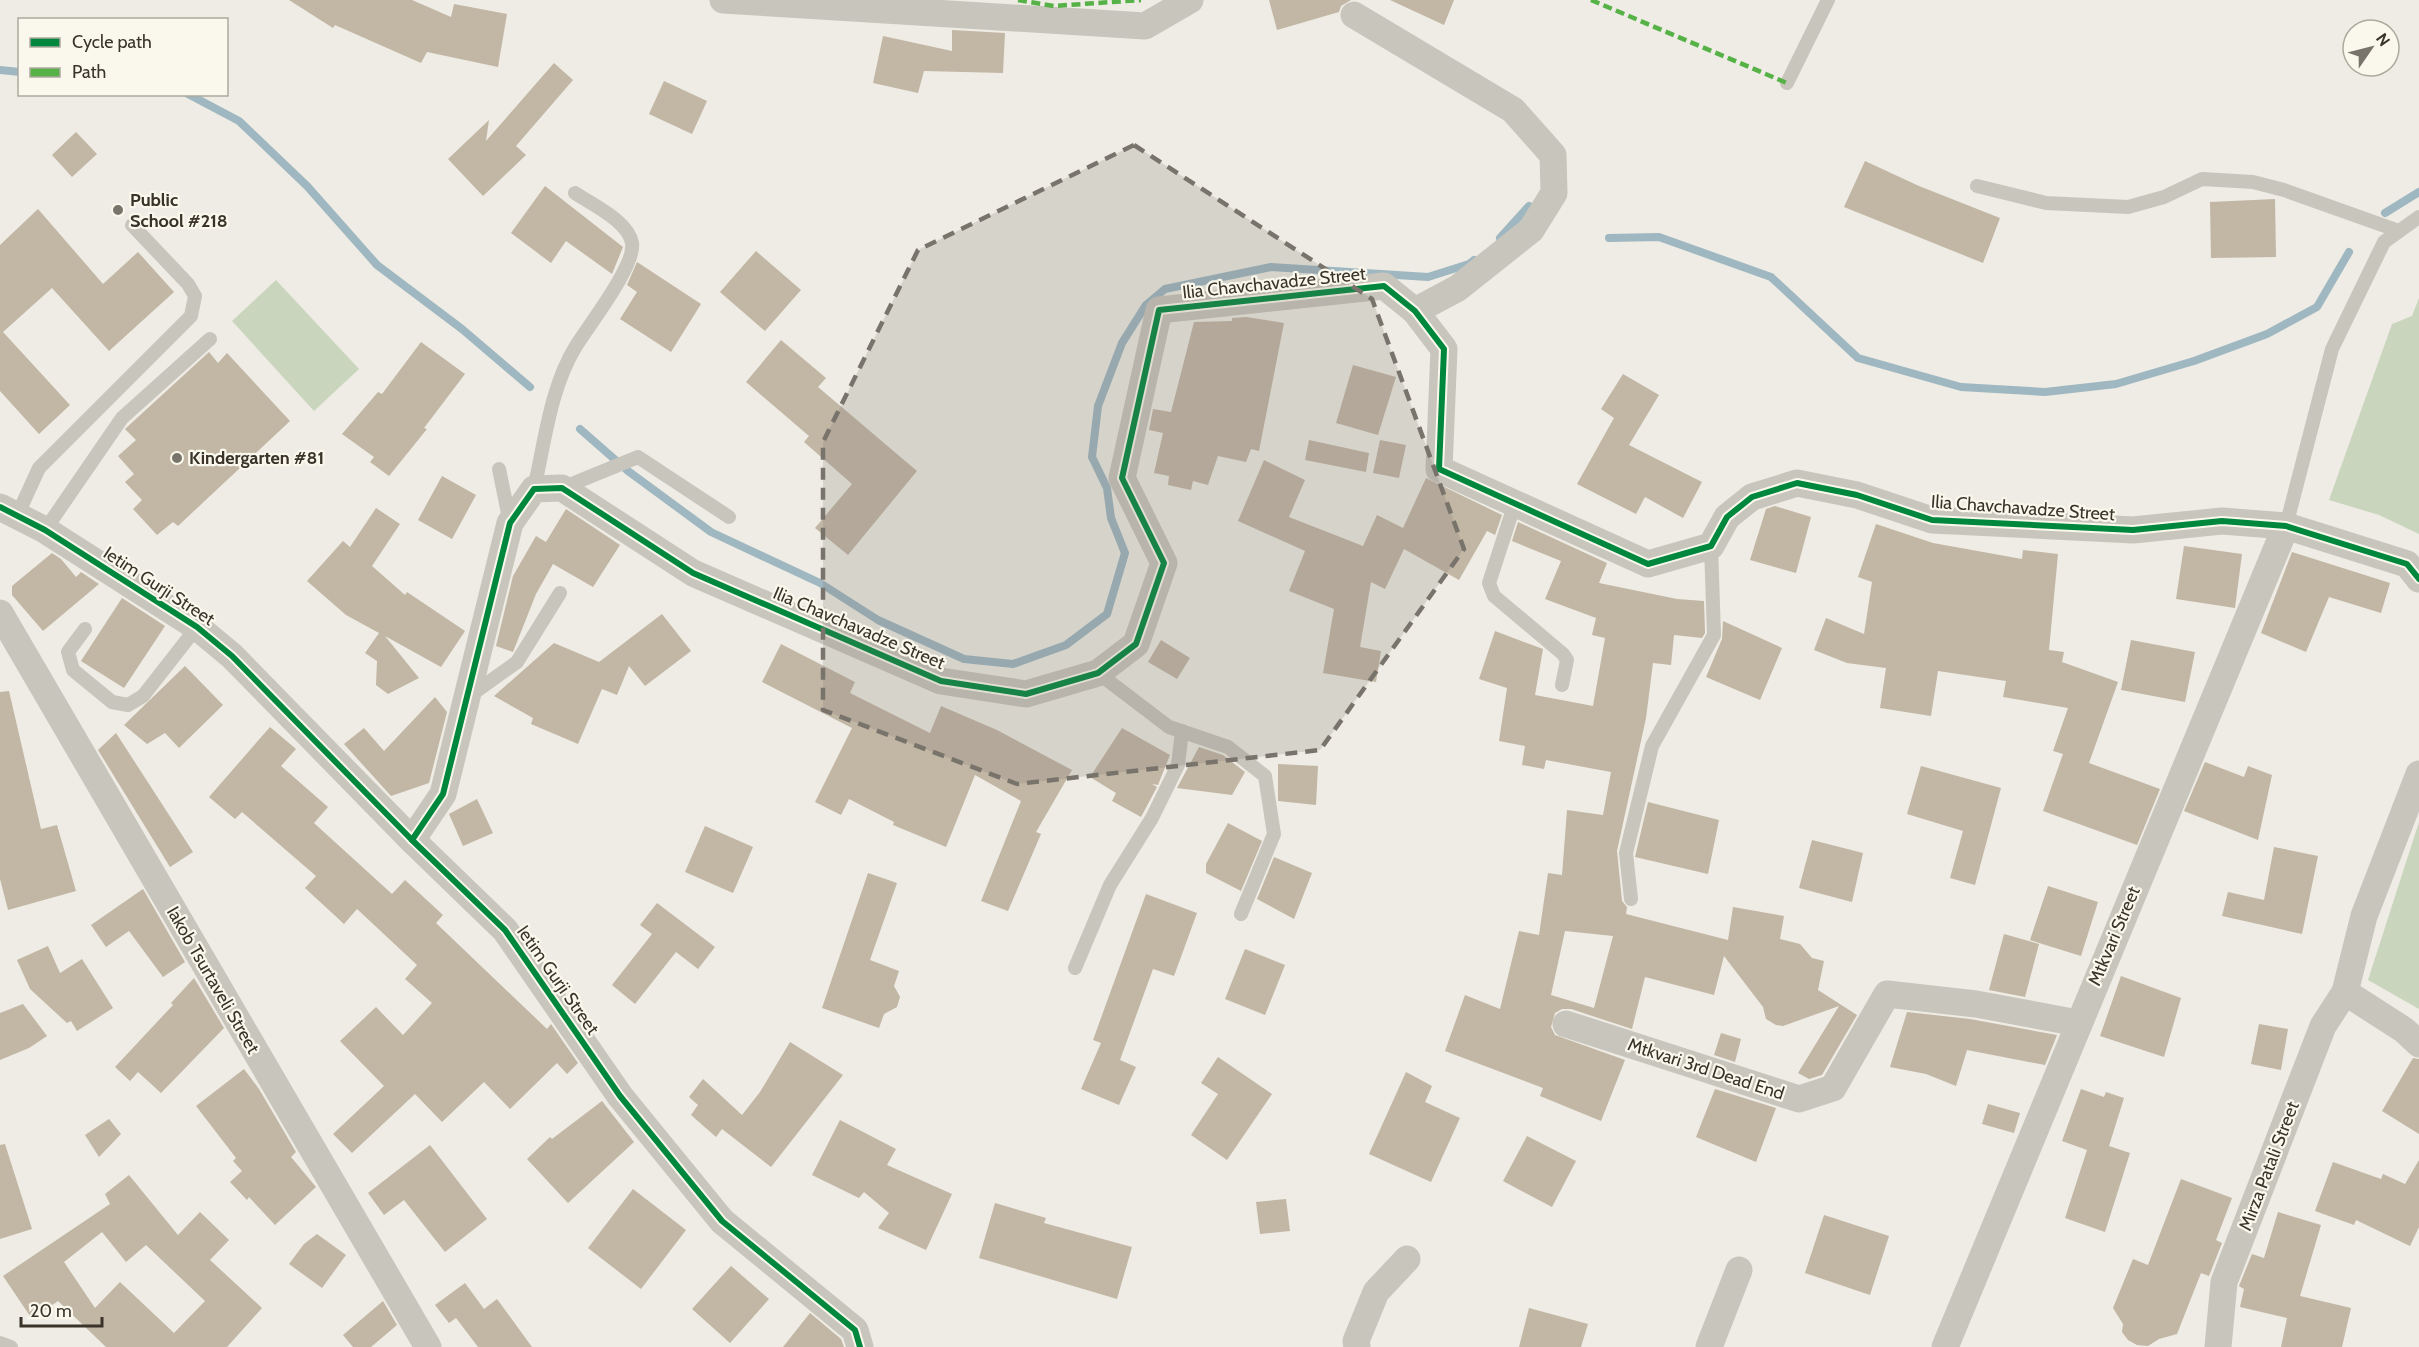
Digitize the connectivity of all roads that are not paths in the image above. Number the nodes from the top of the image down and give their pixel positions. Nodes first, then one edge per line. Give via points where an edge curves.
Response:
1 (723, 0) edge
2 (1190, 0) edge
3 (1828, 0) edge
4 (1354, 15) dead end
5 (1787, 83) dead end
6 (1977, 186) dead end
7 (575, 193) dead end
8 (2419, 217) edge
9 (132, 225) dead end
10 (2399, 231) junction
11 (1415, 311) junction
12 (210, 339) dead end
13 (499, 469) dead end
14 (562, 488) junction
15 (534, 489) junction
16 (1515, 503) junction
17 (9, 511) edge
18 (729, 517) dead end
19 (510, 523) junction
20 (2286, 526) junction
21 (45, 530) junction
22 (1711, 546) junction
23 (2419, 579) edge
24 (560, 593) dead end
25 (0, 613) edge
26 (197, 627) junction
27 (85, 629) dead end
28 (1098, 673) junction
29 (1562, 685) dead end
30 (467, 698) junction
31 (1182, 731) junction
32 (2419, 774) edge
33 (412, 840) junction
34 (1630, 899) dead end
35 (1241, 914) dead end
36 (1075, 968) dead end
37 (2346, 992) junction
38 (2078, 1023) junction
39 (1566, 1024) dead end
40 (2419, 1044) edge
41 (1407, 1259) dead end
42 (1739, 1270) dead end
43 (0, 1343) edge
44 (11, 1347) edge
45 (428, 1347) edge
46 (860, 1347) edge
47 (1357, 1347) edge
48 (1709, 1347) edge
49 (1945, 1347) edge
50 (2218, 1347) edge

1 - 2 street via 1144,26
3 - 5 lane
4 - 11 street via 1513,110 1553,155 1554,193 1532,230 1458,288
6 - 10 lane via 2046,203 2128,207 2164,197 2202,179 2253,182
7 - 15 lane via 626,229 633,252 558,382
8 - 10 lane
9 - 17 lane via 188,284 195,296 190,316 39,468
10 - 20 lane via 2384,242 2332,349
11 - 16 street, Ilia Chavchavadze Street via 1443,349 1439,469
11 - 28 street, Ilia Chavchavadze Street via 1384,286 1160,310 1122,478 1164,563 1137,644
12 - 21 lane via 122,418
13 - 19 lane
14 - 15 street
14 - 18 lane via 638,458
14 - 28 street, Ilia Chavchavadze Street via 693,573 941,681 1026,694
15 - 19 street
16 - 22 street, Ilia Chavchavadze Street via 1648,564
16 - 29 lane via 1489,583 1494,596 1563,654 1567,660
17 - 21 street, Ietim Gurji Street
19 - 30 street
20 - 22 street, Ilia Chavchavadze Street via 2222,521 2133,530 1932,520 1857,495 1797,483 1752,497 1727,517
20 - 23 street, Ilia Chavchavadze Street via 2407,564
20 - 38 street, Mtkvari Street
21 - 26 street, Ietim Gurji Street
22 - 34 lane via 1714,635 1652,746 1626,853
24 - 30 lane via 517,662
25 - 45 street, Iakob Tsurtaveli Street
26 - 27 lane via 143,696 128,705 112,702 73,670 68,651
26 - 33 street, Ietim Gurji Street via 232,656
28 - 31 lane via 1169,727
30 - 33 street via 443,794
31 - 35 lane via 1228,747 1266,776 1274,834
31 - 36 lane via 1178,765 1152,818 1110,885
32 - 37 street via 2364,916
33 - 46 street, Ietim Gurji Street via 505,930 620,1096 722,1221 855,1330
37 - 40 street
37 - 50 street, Mirza Patali Street via 2323,1026 2224,1282
38 - 39 street, Mtkvari 3rd Dead End via 1976,1004 1887,994 1833,1088 1799,1099
38 - 49 street, Mtkvari Street
41 - 47 street via 1376,1292
42 - 48 street
43 - 44 lane

